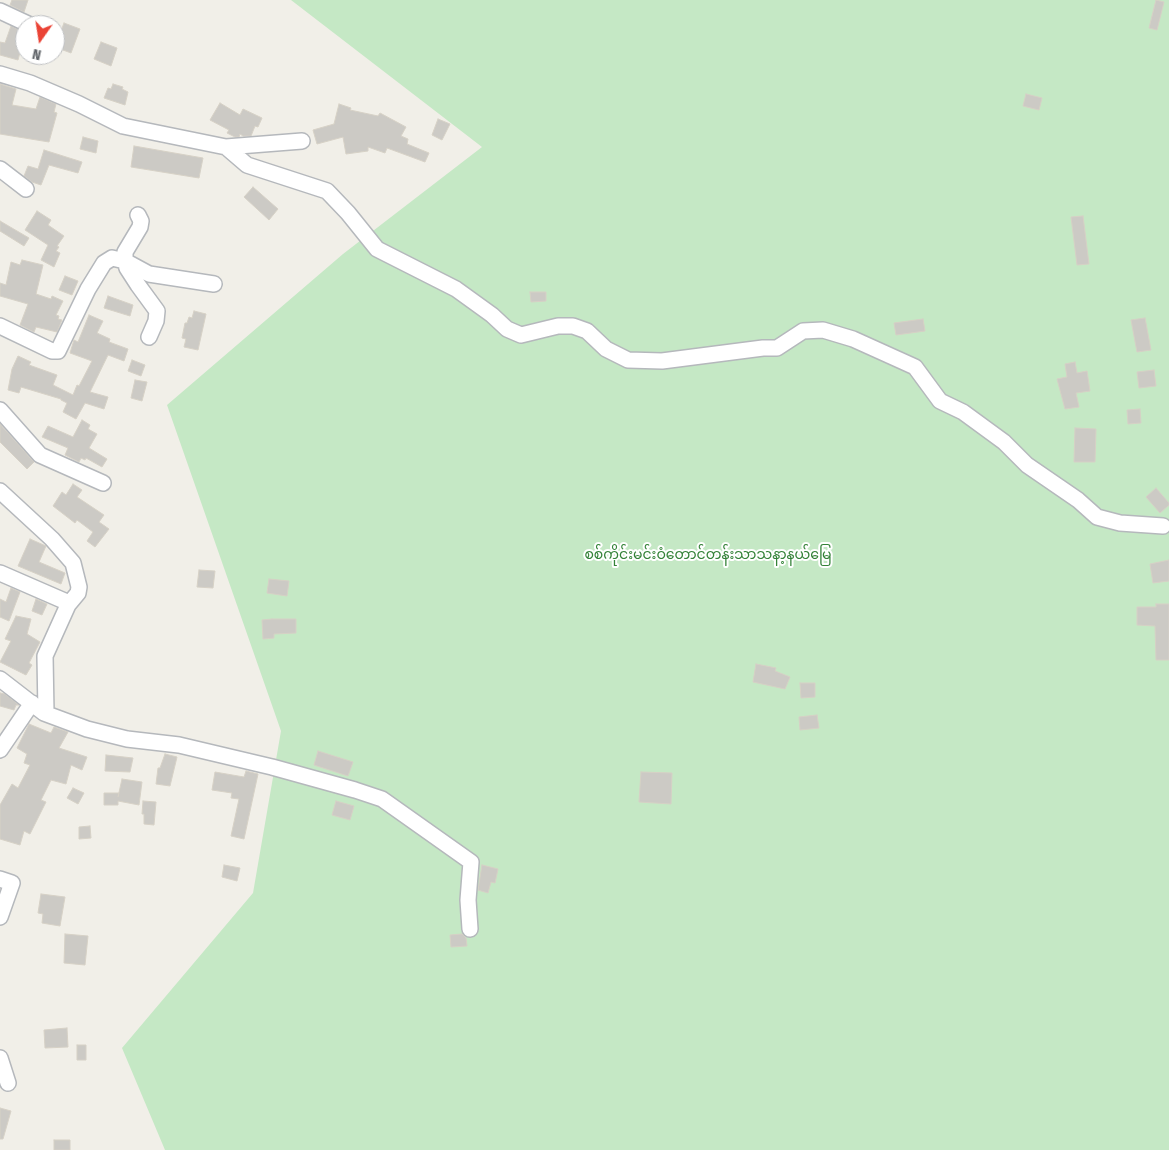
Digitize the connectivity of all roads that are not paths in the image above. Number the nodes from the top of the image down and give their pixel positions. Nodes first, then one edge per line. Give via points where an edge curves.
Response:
1 (0, 11) edge
2 (15, 18) edge
3 (0, 74) edge
4 (302, 141) dead end
5 (226, 147) junction
6 (0, 169) edge
7 (26, 190) dead end
8 (138, 215) dead end
9 (125, 261) junction
10 (214, 284) dead end
11 (0, 326) edge
12 (149, 337) dead end
13 (0, 410) edge
14 (103, 483) dead end
15 (0, 491) edge
16 (1163, 526) dead end
17 (0, 573) edge
18 (69, 603) junction
19 (0, 679) edge
20 (32, 703) junction
21 (46, 714) junction
22 (0, 750) edge
23 (0, 879) edge
24 (0, 917) edge
25 (470, 928) dead end
26 (0, 1058) edge
27 (0, 1082) edge

1 - 2 street
3 - 5 street via 30,83 123,126
4 - 5 street
5 - 16 street via 247,165 327,191 377,248 456,289 507,329 521,335 558,326 573,326 587,331 606,350 628,360 662,361 777,348 803,332 831,332 915,367 940,401 963,412 997,437 1027,465 1097,517 1120,523
6 - 7 street
8 - 9 street via 140,227 125,252
9 - 10 street via 149,274
9 - 11 street via 112,258 104,263 58,351 52,352
9 - 12 street via 157,311
13 - 14 street via 40,455
15 - 18 street via 73,563 79,587
17 - 18 street
18 - 21 street via 45,656
19 - 20 street
20 - 21 street
20 - 22 street
21 - 25 street via 87,729 127,739 216,753 382,799 471,862
23 - 24 street via 12,883
26 - 27 street via 8,1083

